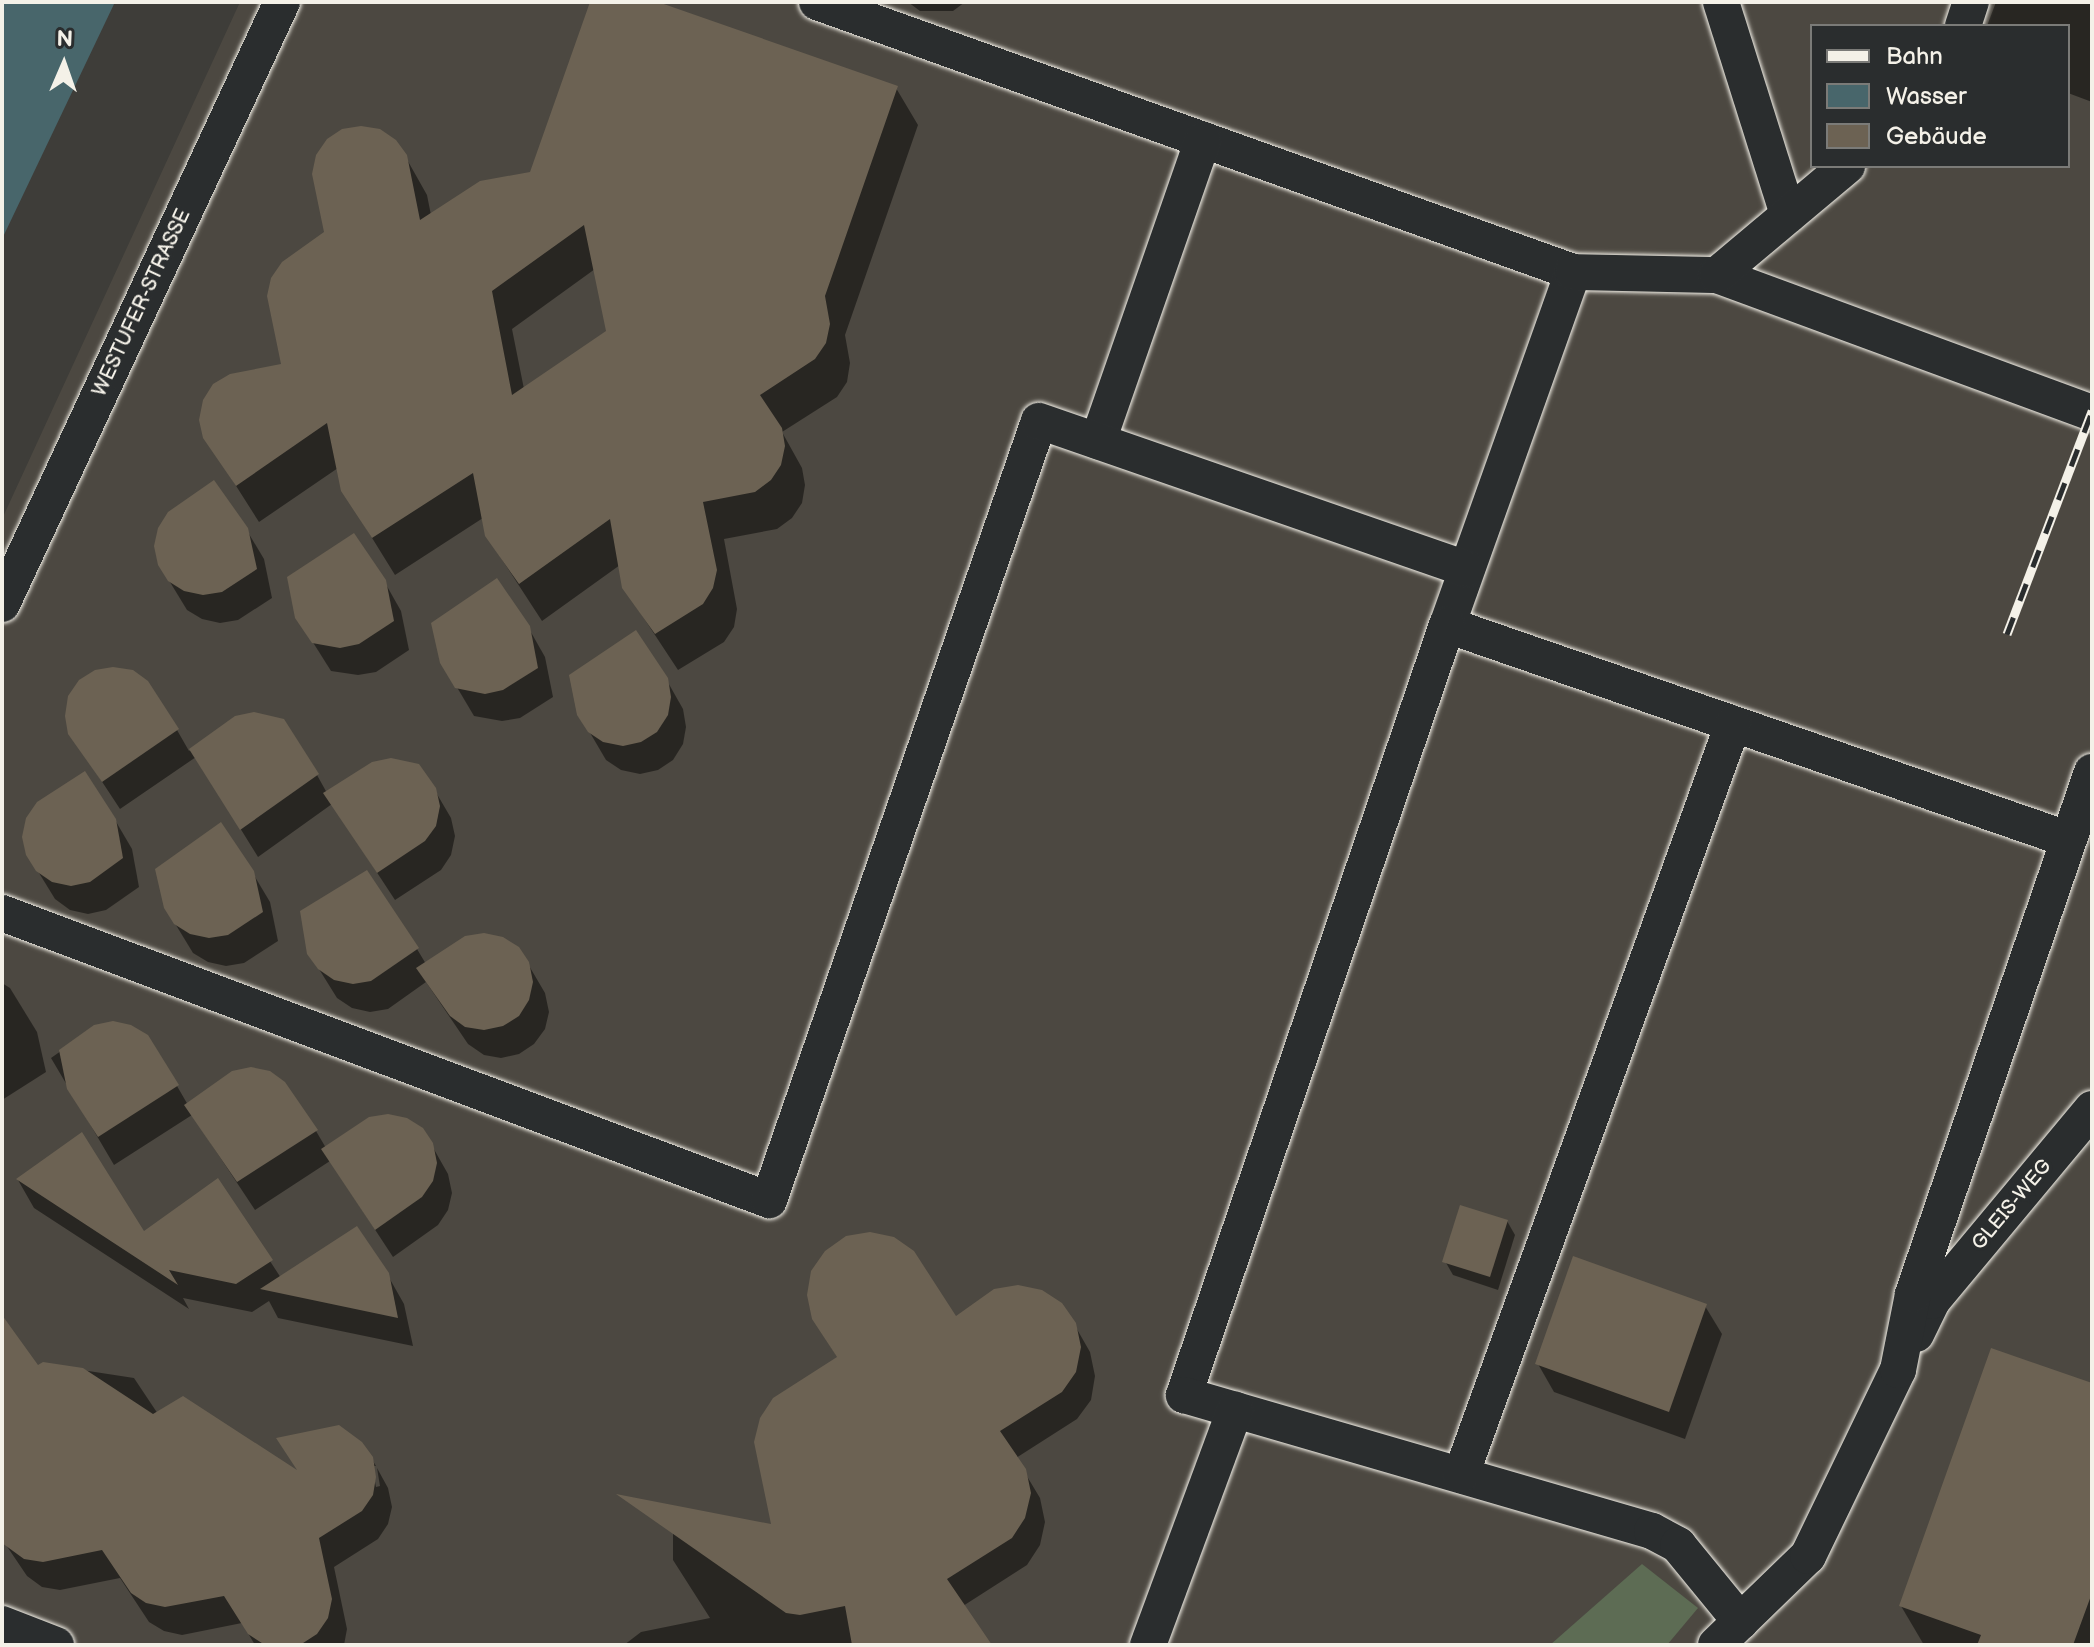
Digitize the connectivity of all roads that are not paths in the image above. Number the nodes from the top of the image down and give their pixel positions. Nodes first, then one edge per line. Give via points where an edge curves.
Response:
1 (282, 2) edge
2 (817, 2) edge
3 (1721, 2) edge
4 (1971, 2) edge
5 (1964, 24) edge
6 (1203, 140) junction
7 (1845, 168) edge
8 (1788, 215) junction
9 (1573, 272) junction
10 (1717, 275) junction
11 (2092, 413) edge
12 (1098, 441) junction
13 (1466, 569) junction
14 (2, 604) edge
15 (1447, 625) junction
16 (1733, 724) junction
17 (2092, 772) edge
18 (2067, 839) junction
19 (2, 913) edge
20 (2092, 1109) edge
21 (1898, 1370) junction
22 (1235, 1410) junction
23 (1461, 1475) junction
24 (2, 1624) edge
25 (1729, 1634) edge
26 (56, 1645) edge
27 (1148, 1645) edge

1 - 14 lane, WESTUFER-STRASSE
2 - 6 lane
3 - 8 lane
4 - 5 lane
6 - 9 lane
6 - 12 lane
7 - 8 lane
8 - 10 lane
9 - 10 lane
9 - 13 lane
10 - 11 lane
12 - 13 lane
12 - 19 lane via 1039,421 769,1200
13 - 15 lane
15 - 16 lane
15 - 22 lane via 1184,1395
16 - 18 lane
16 - 23 lane
17 - 18 lane
18 - 21 lane via 1913,1294
20 - 21 lane, GLEIS-WEG via 1932,1301
21 - 25 lane via 1808,1556
22 - 23 lane
22 - 27 lane
23 - 25 lane via 1652,1531 1678,1545
24 - 26 lane

